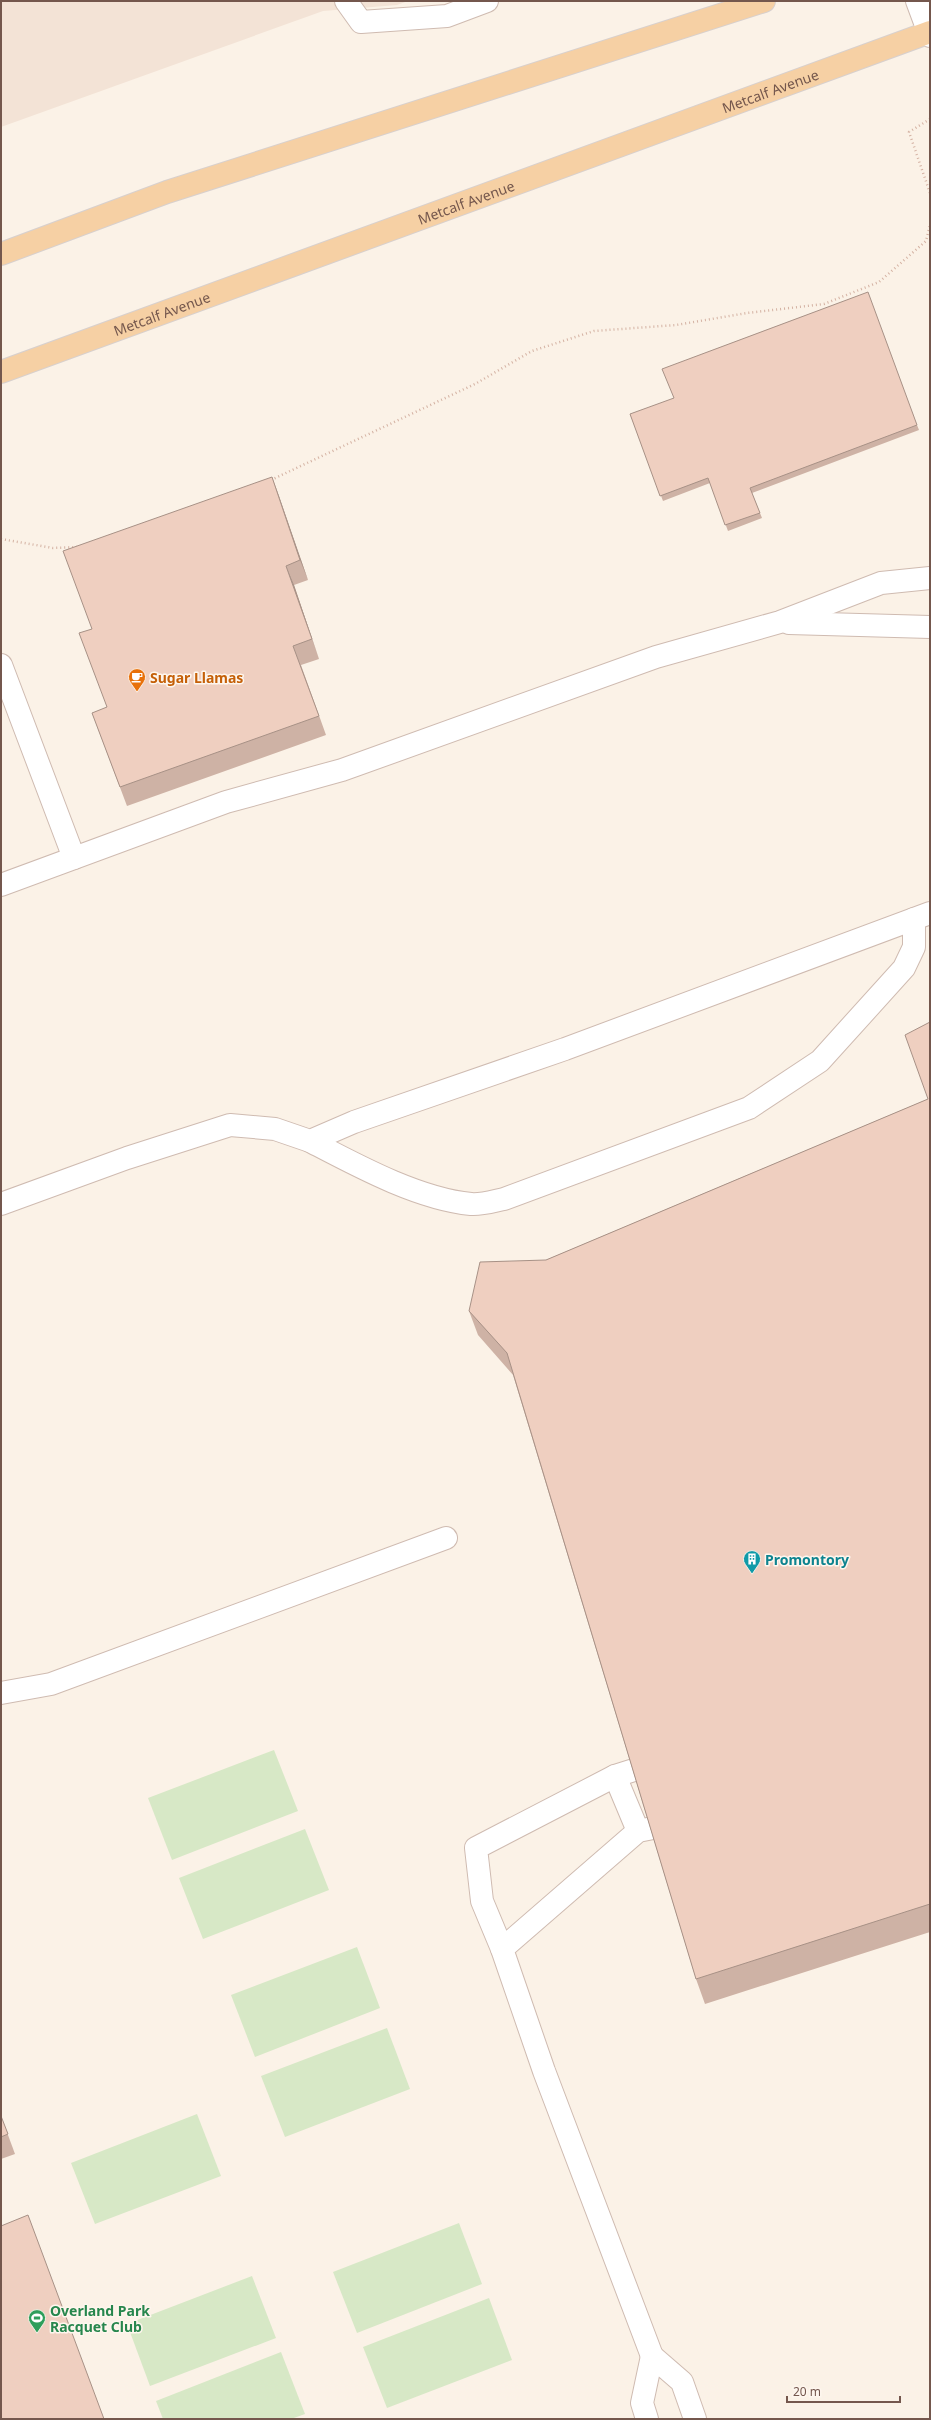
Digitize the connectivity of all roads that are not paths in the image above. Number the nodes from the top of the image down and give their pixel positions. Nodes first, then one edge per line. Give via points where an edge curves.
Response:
1 (346, 1) edge
2 (487, 1) edge
3 (764, 1) edge
4 (917, 1) edge
5 (930, 33) edge
6 (1, 254) edge
7 (1, 372) edge
8 (930, 578) edge
9 (780, 622) junction
10 (930, 627) edge
11 (1, 665) edge
12 (74, 858) junction
13 (1, 885) edge
14 (922, 916) edge
15 (310, 1141) junction
16 (1, 1204) edge
17 (446, 1538) dead end
18 (1, 1693) edge
19 (502, 1949) junction
20 (652, 2356) junction
21 (647, 2419) edge
22 (695, 2419) edge

1 - 2 street via 361,22 447,16
3 - 6 main road via 167,192
4 - 5 street
5 - 7 main road, Metcalf Avenue
8 - 9 street via 881,583
9 - 10 street
9 - 12 street via 656,657 342,770 226,802
11 - 12 street
12 - 13 street
14 - 15 street via 565,1049 354,1122
14 - 15 street via 914,947 904,968 820,1061 749,1108 512,1196 472,1204 432,1196 366,1170
15 - 16 street via 275,1129 230,1125 127,1158
17 - 18 street via 51,1684
19 - 19 street via 645,1830 624,1773 476,1848 482,1901
19 - 20 street via 544,2071
20 - 21 street via 642,2403
20 - 22 street via 682,2382

